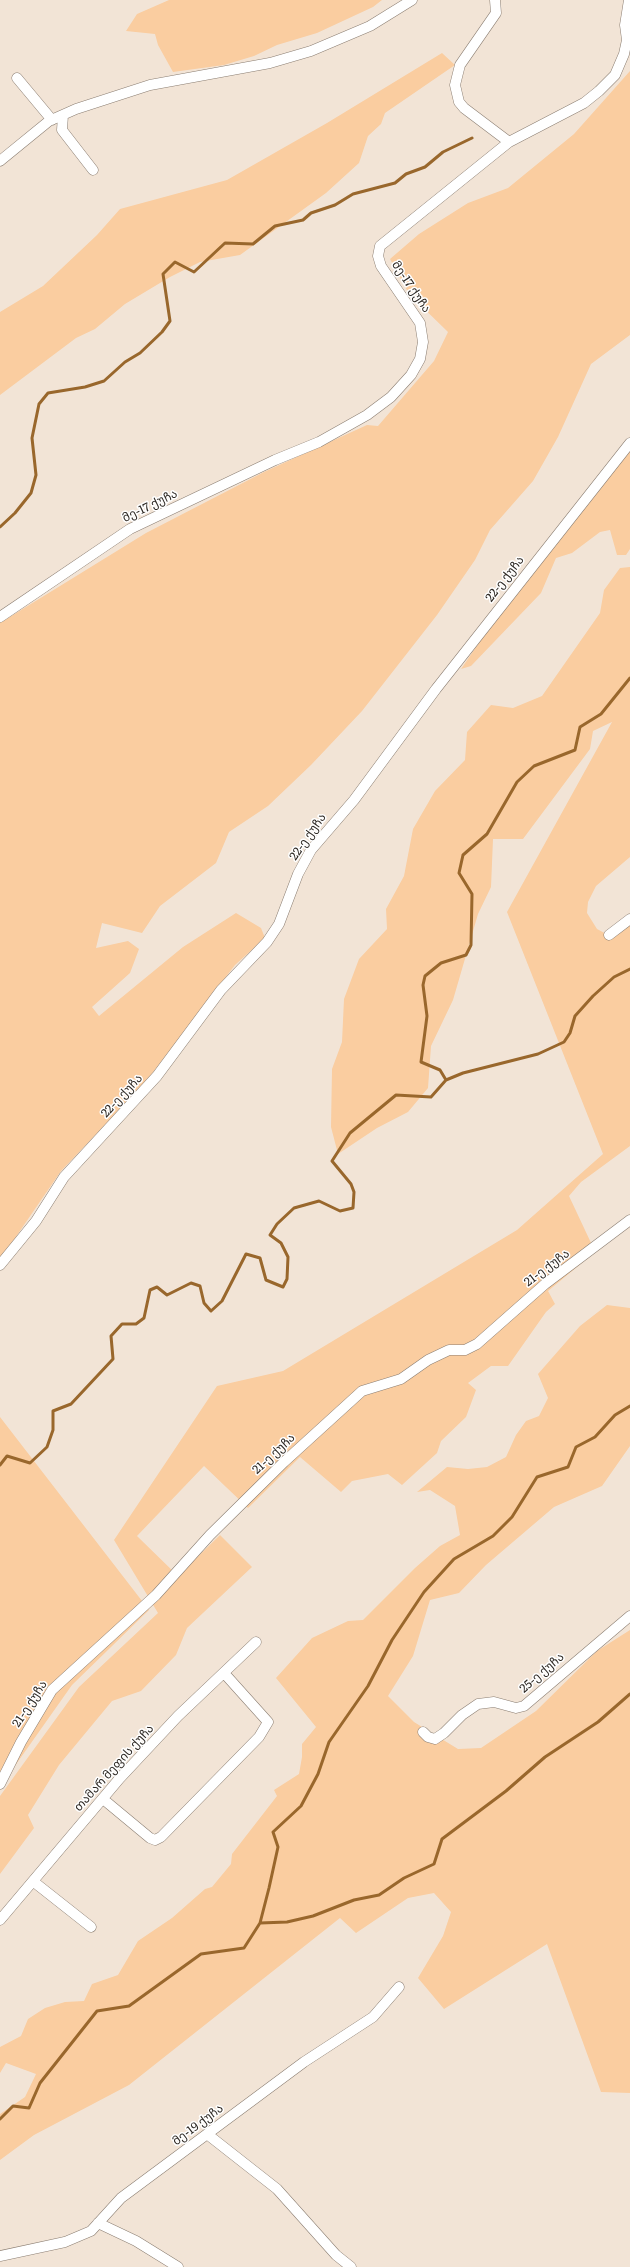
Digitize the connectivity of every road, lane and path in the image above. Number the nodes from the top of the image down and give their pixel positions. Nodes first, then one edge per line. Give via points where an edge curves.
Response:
1 (412, 0) edge
2 (495, 0) edge
3 (629, 0) edge
4 (17, 78) dead end
5 (63, 115) junction
6 (52, 120) junction
7 (509, 142) junction
8 (0, 161) edge
9 (93, 170) dead end
10 (630, 443) edge
11 (0, 617) edge
12 (630, 919) edge
13 (609, 935) dead end
14 (630, 1220) edge
15 (0, 1265) edge
16 (630, 1616) edge
17 (256, 1642) dead end
18 (224, 1673) junction
19 (423, 1732) dead end
20 (0, 1784) edge
21 (103, 1799) junction
22 (34, 1882) junction
23 (0, 1920) edge
24 (91, 1927) dead end
25 (399, 1987) dead end
26 (207, 2134) junction
27 (98, 2223) junction
28 (0, 2256) edge
29 (178, 2267) edge
30 (351, 2267) edge

1 - 5 street via 370,26 311,51 270,63 150,85
2 - 7 street via 496,13 460,65 455,85 459,102 464,108
3 - 7 street, მე-17 ქუჩა via 625,25 627,40 624,54 614,75 599,92 584,103
4 - 6 street
5 - 6 street
5 - 9 street via 62,130
6 - 8 street
7 - 11 street, მე-17 ქუჩა via 380,246 378,256 381,266 420,323 423,342 420,359 411,375 391,397 367,415 319,442 275,460 130,529
10 - 15 street, 22-ე ქუჩა via 436,689 354,800 311,850 298,874 279,924 267,942 221,990 157,1076 64,1177 36,1221
12 - 13 street
14 - 20 street, 21-ე ქუჩა via 594,1250 545,1284 477,1344 465,1350 449,1350 428,1360 401,1379 356,1396 210,1535 156,1595 52,1690
16 - 19 street, 25-ე ქუჩა via 524,1706 516,1708 494,1702 478,1704 435,1739
17 - 18 street, თამარ მეფის ქუჩა
18 - 21 street, თამარ მეფის ქუჩა via 178,1716
18 - 21 street via 268,1722 259,1737 161,1837 155,1840
21 - 22 street, თამარ მეფის ქუჩა
22 - 23 street, თამარ მეფის ქუჩა
22 - 24 street
25 - 26 street, მე-19 ქუჩა via 373,2017 304,2062
26 - 27 street, მე-19 ქუჩა via 121,2198
26 - 30 street via 277,2189 336,2255
27 - 28 street, მე-19 ქუჩა via 91,2231 65,2242
27 - 29 street via 136,2241

